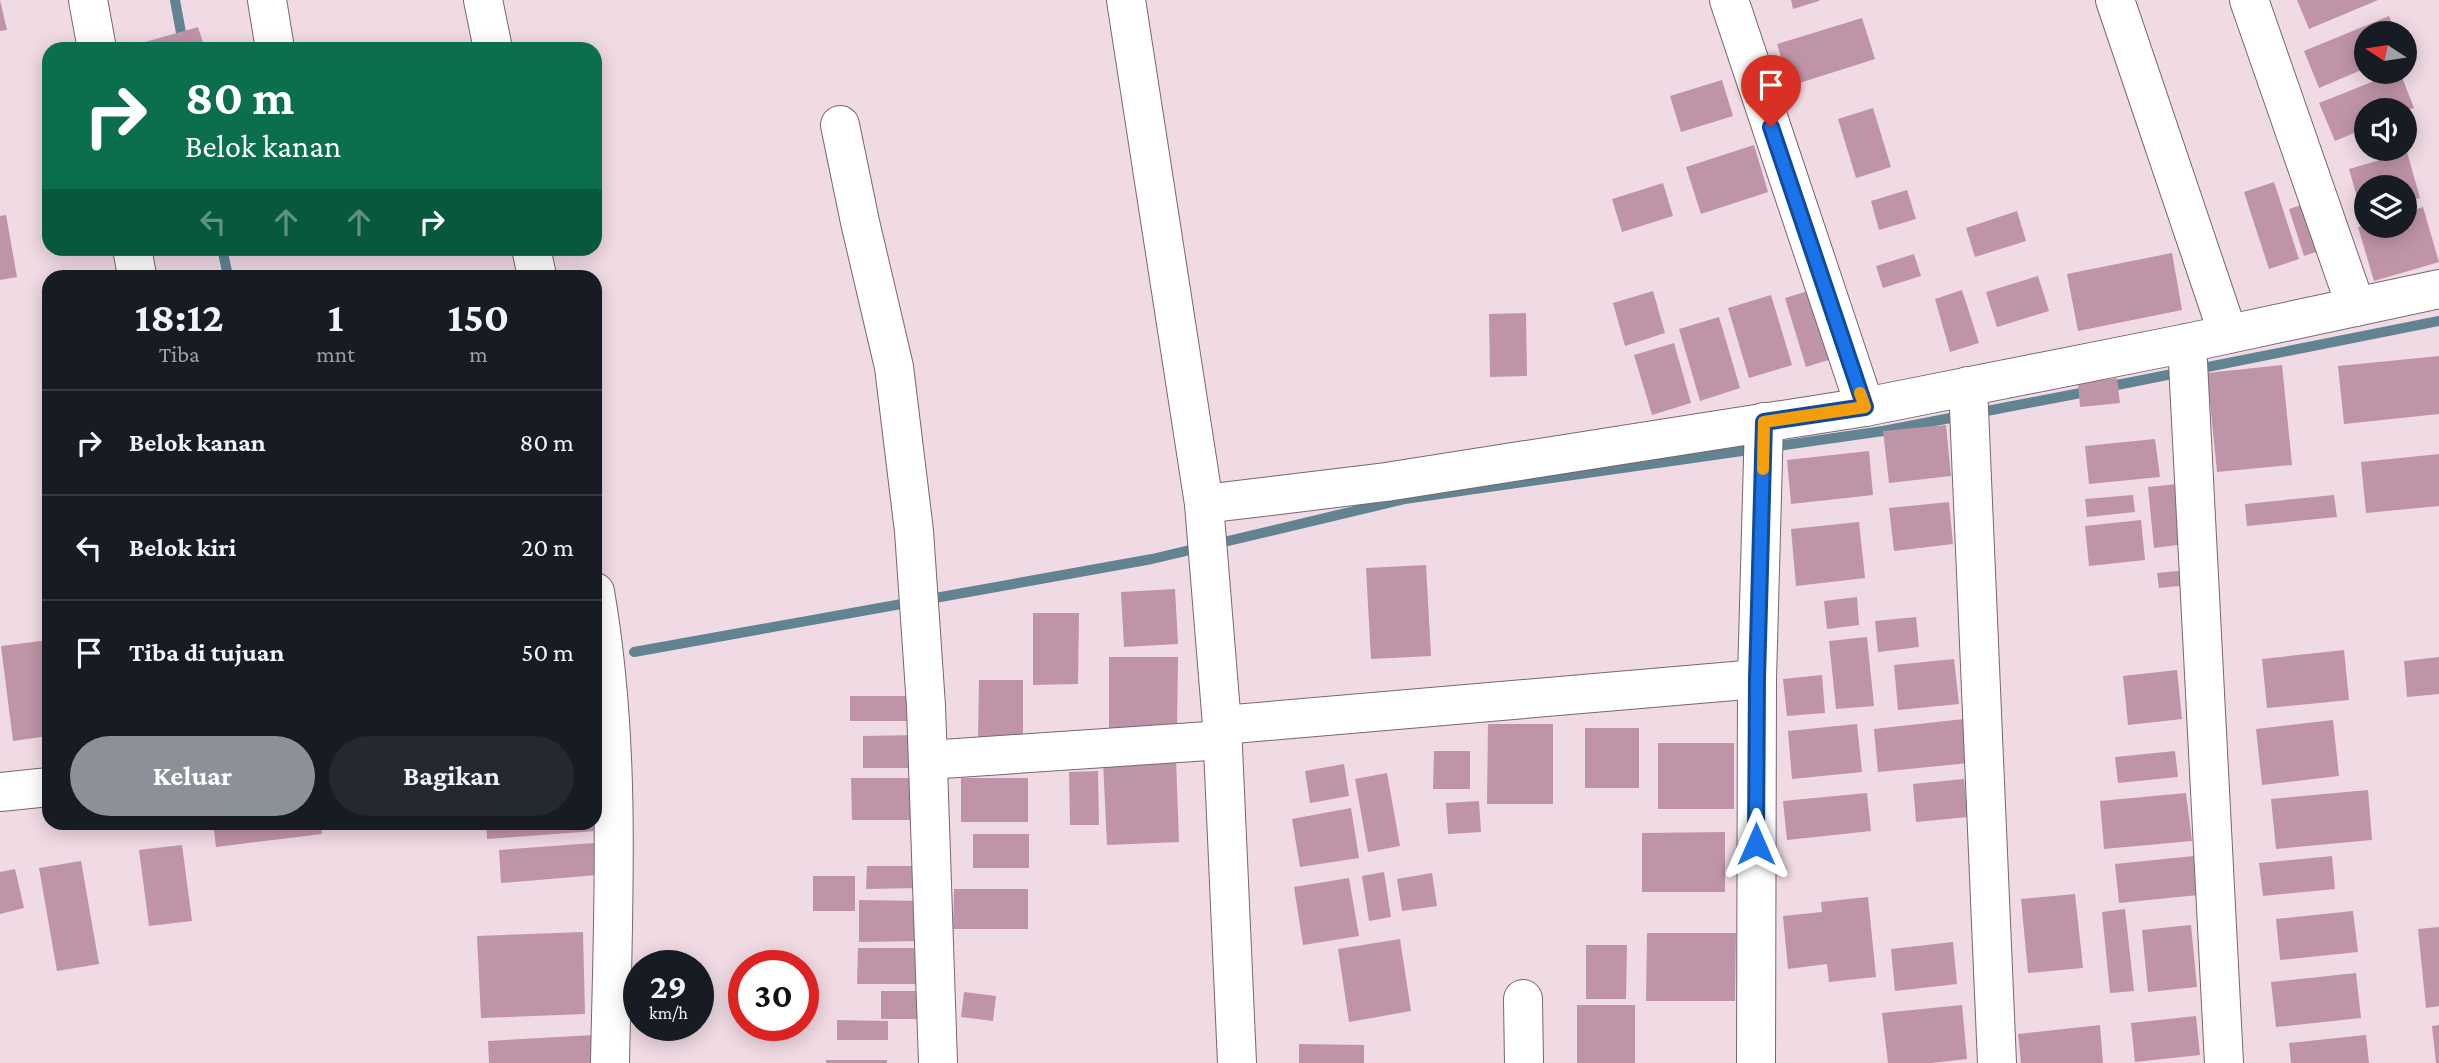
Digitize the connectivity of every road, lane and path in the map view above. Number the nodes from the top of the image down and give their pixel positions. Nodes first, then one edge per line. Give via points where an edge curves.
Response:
1 (88, 0) edge
2 (267, 0) edge
3 (483, 0) edge
4 (1126, 0) edge
5 (1729, 0) edge
6 (2115, 0) edge
7 (2249, 0) edge
8 (96, 42) edge
9 (274, 42) edge
10 (492, 42) edge
11 (840, 125) dead end
12 (2439, 289) edge
13 (2356, 307) junction
14 (2228, 334) junction
15 (2188, 343) junction
16 (1968, 386) junction
17 (1865, 407) junction
18 (1764, 422) junction
19 (1204, 503) junction
20 (602, 639) edge
21 (1757, 679) junction
22 (1223, 733) junction
23 (928, 760) junction
24 (42, 788) edge
25 (0, 792) edge
26 (1523, 999) dead end
27 (610, 1063) edge
28 (938, 1063) edge
29 (1237, 1063) edge
30 (1524, 1063) edge
31 (1756, 1063) edge
32 (1997, 1063) edge
33 (2224, 1063) edge

1 - 8 street
2 - 9 street
3 - 10 street
4 - 19 street
5 - 17 street
6 - 14 street
7 - 13 street
11 - 23 street via 894,367 914,531
12 - 13 street
13 - 14 street
14 - 15 street
15 - 16 street
15 - 33 street
16 - 17 street
16 - 32 street
17 - 18 street
18 - 19 street via 1386,482
18 - 21 street
19 - 22 street
20 - 27 street via 614,816
21 - 22 street
21 - 31 street
22 - 23 street
22 - 29 street
23 - 28 street
24 - 25 street
26 - 30 street

